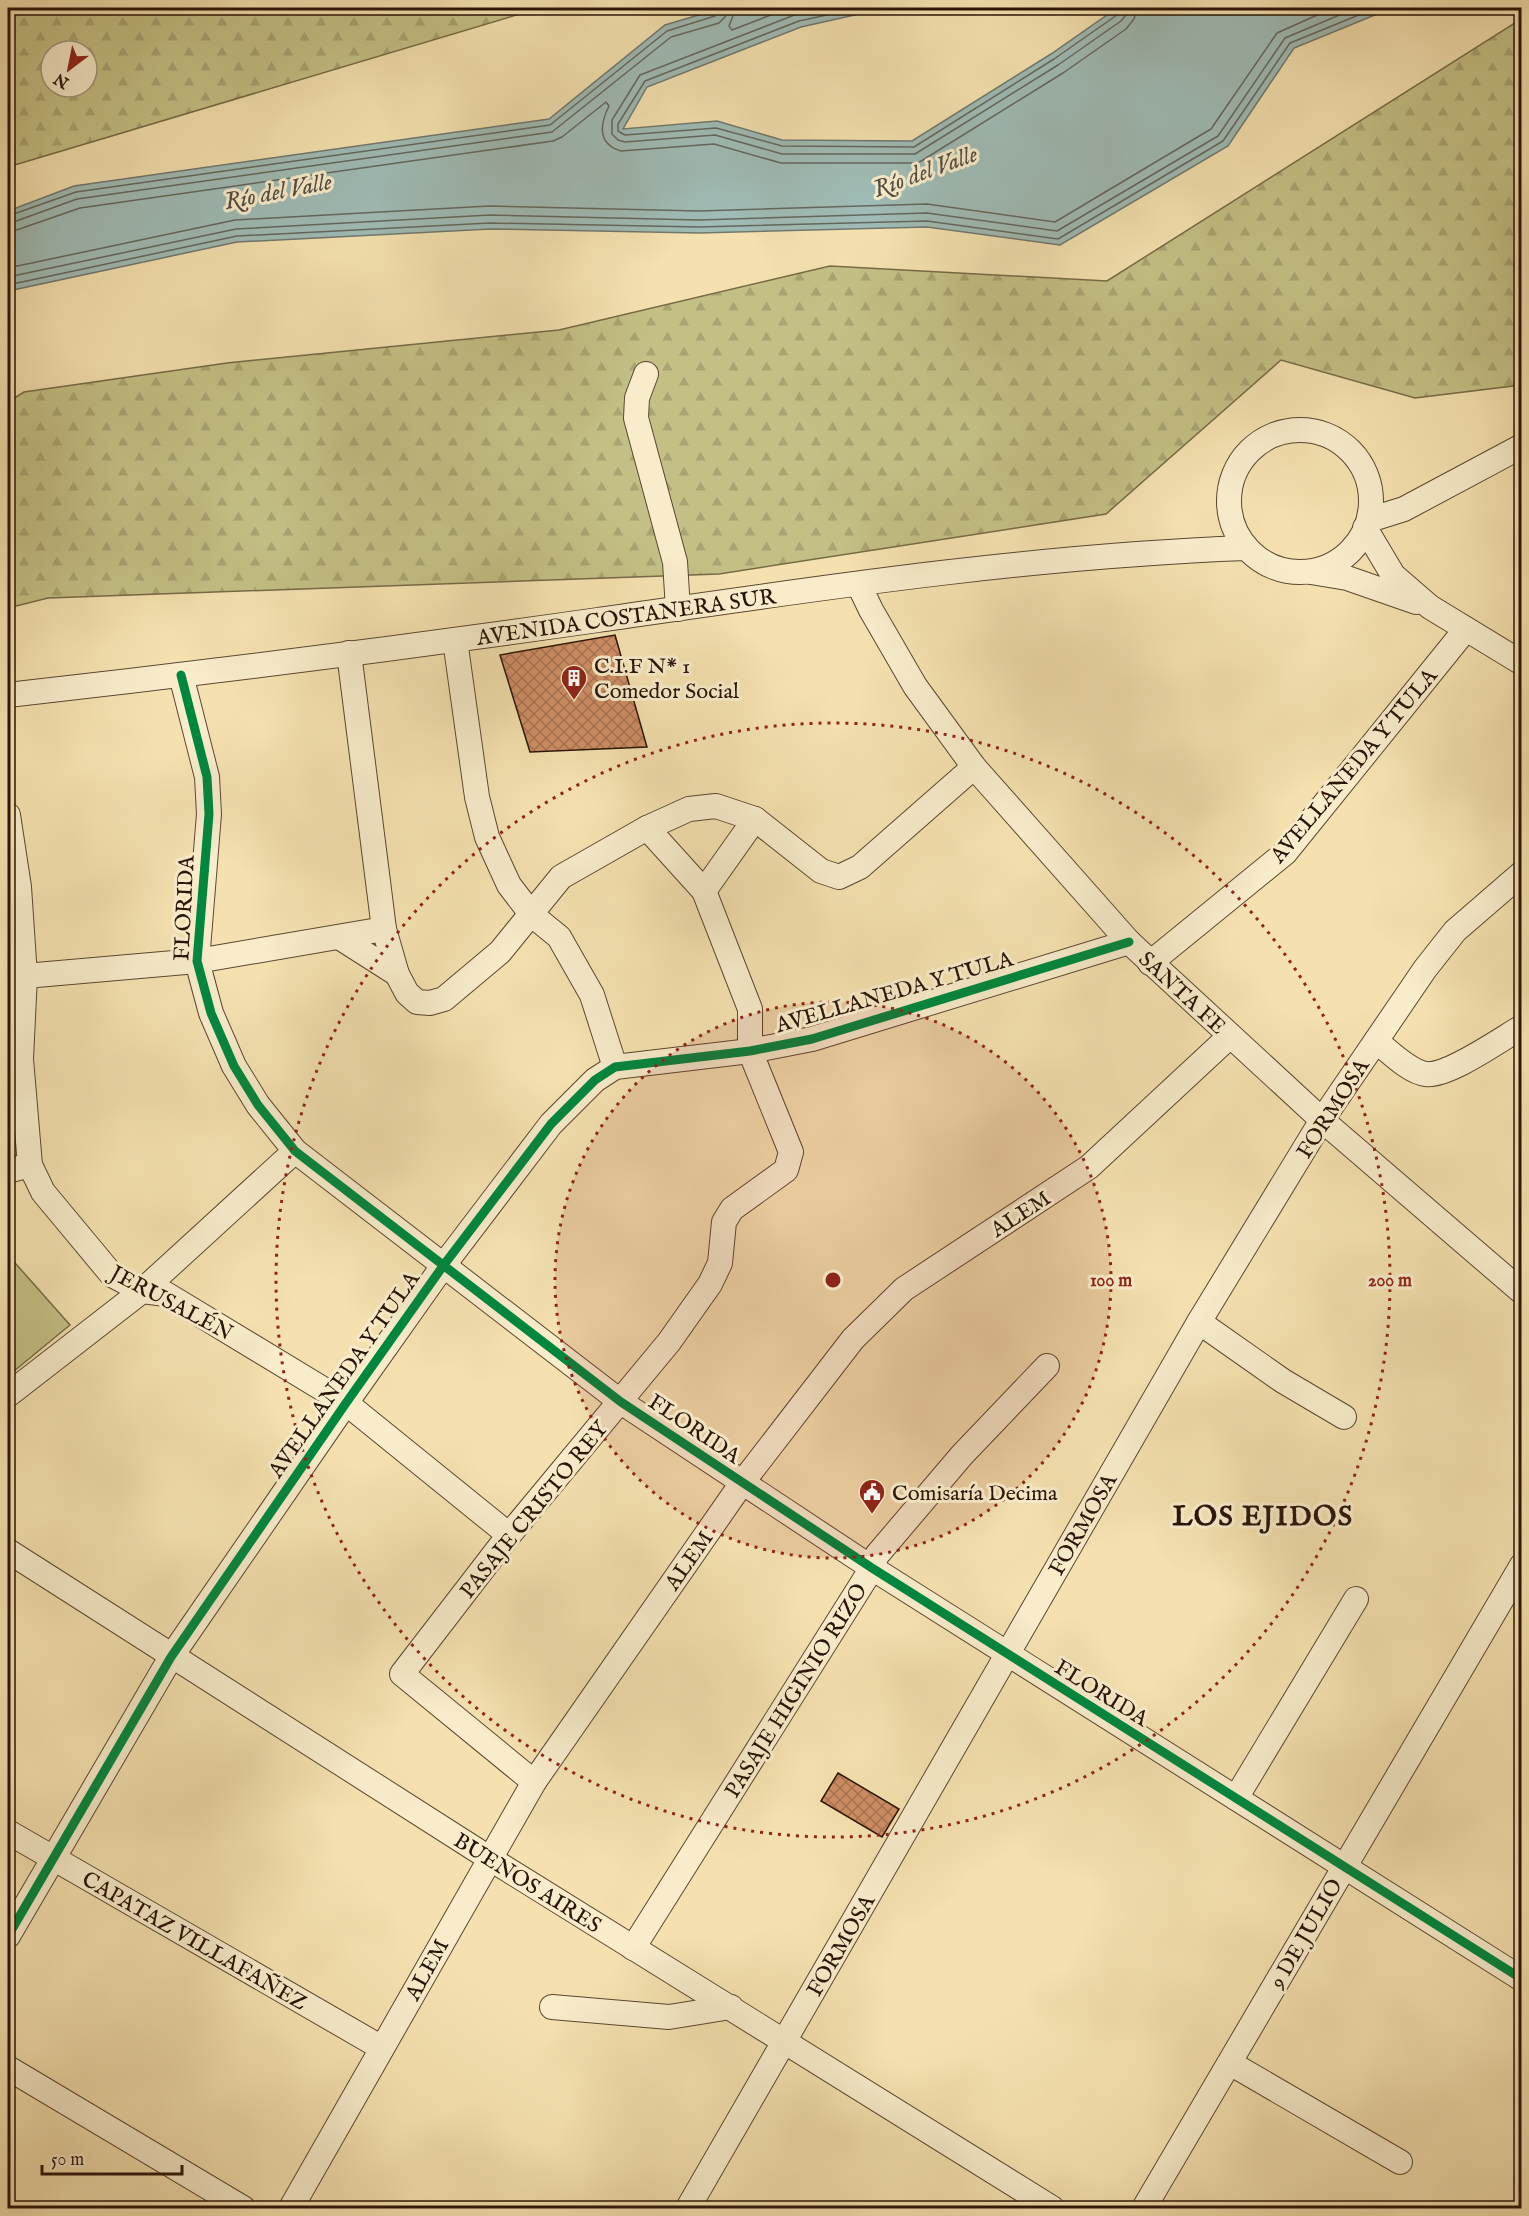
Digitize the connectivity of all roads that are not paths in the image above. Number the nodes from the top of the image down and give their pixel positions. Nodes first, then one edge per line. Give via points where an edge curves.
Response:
1 (646, 374) dead end
2 (1521, 446) edge
3 (1367, 524) junction
4 (1246, 548) junction
5 (1310, 572) junction
6 (859, 585) junction
7 (1430, 607) junction
8 (678, 609) junction
9 (1466, 629) junction
10 (455, 640) junction
11 (349, 653) junction
12 (1521, 663) edge
13 (182, 675) junction
14 (8, 695) edge
15 (974, 767) junction
16 (8, 815) edge
17 (755, 819) junction
18 (647, 828) junction
19 (1521, 873) edge
20 (704, 891) junction
21 (532, 915) junction
22 (384, 929) junction
23 (339, 937) junction
24 (1129, 942) junction
25 (197, 961) junction
26 (1150, 963) junction
27 (397, 974) junction
28 (25, 976) junction
29 (1521, 1027) edge
30 (1230, 1036) junction
31 (1376, 1041) junction
32 (750, 1051) junction
33 (615, 1067) junction
34 (1322, 1120) junction
35 (295, 1152) junction
36 (19, 1168) edge
37 (443, 1266) junction
38 (142, 1291) junction
39 (1521, 1292) edge
40 (1199, 1322) junction
41 (1047, 1366) dead end
42 (8, 1395) edge
43 (621, 1402) junction
44 (346, 1403) junction
45 (1344, 1418) dead end
46 (742, 1483) junction
47 (509, 1535) junction
48 (8, 1551) edge
49 (1521, 1565) edge
50 (872, 1568) junction
51 (1356, 1599) dead end
52 (1007, 1655) junction
53 (171, 1657) junction
54 (534, 1782) junction
55 (1236, 1798) junction
56 (8, 1832) edge
57 (53, 1858) junction
58 (489, 1858) junction
59 (1344, 1867) junction
60 (8, 1936) edge
61 (633, 1948) junction
62 (1521, 1979) edge
63 (552, 2007) dead end
64 (732, 2007) junction
65 (785, 2040) junction
66 (382, 2048) junction
67 (1230, 2063) junction
68 (8, 2068) edge
69 (1400, 2162) dead end
70 (243, 2208) edge
71 (291, 2208) edge
72 (688, 2208) edge
73 (1052, 2208) edge
74 (1144, 2208) edge

1 - 8 street via 637,398 636,418 675,562
2 - 3 street via 1404,509
3 - 4 street via 1371,491 1352,452 1340,442 1313,431 1284,431 1252,448 1232,478 1230,515
3 - 5 street via 1347,555
3 - 7 street via 1393,575
4 - 5 street via 1275,568
4 - 6 street, AVENIDA COSTANERA SUR via 1170,550 1043,562
5 - 7 street via 1369,584
6 - 8 street, AVENIDA COSTANERA SUR
6 - 15 street, SANTA FE via 915,686
7 - 9 street
8 - 10 street, AVENIDA COSTANERA SUR
9 - 12 street
9 - 26 street, AVELLANEDA Y TULA via 1285,853
10 - 11 street, AVENIDA COSTANERA SUR
10 - 21 street via 477,797 487,837 510,885
11 - 13 street, AVENIDA COSTANERA SUR
11 - 22 street
13 - 14 street, AVENIDA COSTANERA SUR
13 - 25 street, FLORIDA via 207,777 209,814
15 - 17 street via 860,867 839,878 821,871
15 - 24 street, SANTA FE
16 - 28 street, JERUSALÉN via 19,887
17 - 18 street via 716,807 689,809
17 - 20 street
18 - 20 street, PASAJE CRISTO REY
18 - 21 street via 561,877
19 - 31 street, FORMOSA via 1455,931
20 - 32 street, PASAJE CRISTO REY via 750,1009
21 - 27 street via 500,952 444,999 430,1004 417,1002
21 - 33 street via 559,937 592,995
22 - 23 street
22 - 27 street
23 - 25 street
23 - 27 street
24 - 26 street, SANTA FE
24 - 32 street, AVELLANEDA Y TULA via 812,1039
25 - 28 street
25 - 35 street, FLORIDA via 211,1013 234,1066
26 - 30 street, SANTA FE
28 - 36 street, JERUSALÉN
29 - 31 street via 1438,1073 1413,1069
30 - 34 street, SANTA FE
30 - 46 street, ALEM via 1089,1167 904,1289 853,1339
31 - 34 street, FORMOSA
32 - 33 street, AVELLANEDA Y TULA
32 - 43 street, PASAJE CRISTO REY via 790,1152 786,1170 732,1209 724,1222 720,1263 710,1284
33 - 37 street, AVELLANEDA Y TULA via 595,1080 551,1124
34 - 39 street, SANTA FE
34 - 40 street, FORMOSA
35 - 37 street, FLORIDA
35 - 38 street
36 - 38 street, JERUSALÉN via 112,1275
37 - 43 street, FLORIDA
37 - 44 street, AVELLANEDA Y TULA
38 - 42 street
38 - 44 street, JERUSALÉN via 166,1294
40 - 45 street
40 - 52 street, FORMOSA
41 - 50 street, PASAJE HIGINIO RIZO via 962,1455 877,1555
43 - 46 street, FLORIDA
43 - 47 street, PASAJE CRISTO REY
44 - 47 street, JERUSALÉN
44 - 53 street, AVELLANEDA Y TULA
46 - 50 street, FLORIDA
46 - 54 street, ALEM
47 - 54 street, PASAJE CRISTO REY via 402,1674
48 - 53 street, BUENOS AIRES
49 - 59 street, 9 DE JULIO
50 - 52 street, FLORIDA
50 - 61 street, PASAJE HIGINIO RIZO
51 - 55 street
52 - 55 street, FLORIDA
52 - 65 street, FORMOSA
53 - 57 street, AVELLANEDA Y TULA
53 - 58 street, BUENOS AIRES
54 - 58 street, ALEM
55 - 59 street, FLORIDA
56 - 57 street, CAPATAZ VILLAFAÑEZ
57 - 60 street, AVELLANEDA Y TULA
57 - 66 street, CAPATAZ VILLAFAÑEZ
58 - 61 street, BUENOS AIRES
58 - 66 street, ALEM
59 - 62 street, FLORIDA
59 - 67 street, 9 DE JULIO
61 - 64 street, BUENOS AIRES
63 - 64 street via 669,2016
64 - 65 street, BUENOS AIRES
65 - 72 street, FORMOSA
65 - 73 street, BUENOS AIRES
66 - 71 street, ALEM
67 - 69 street
67 - 74 street, 9 DE JULIO
68 - 70 street

